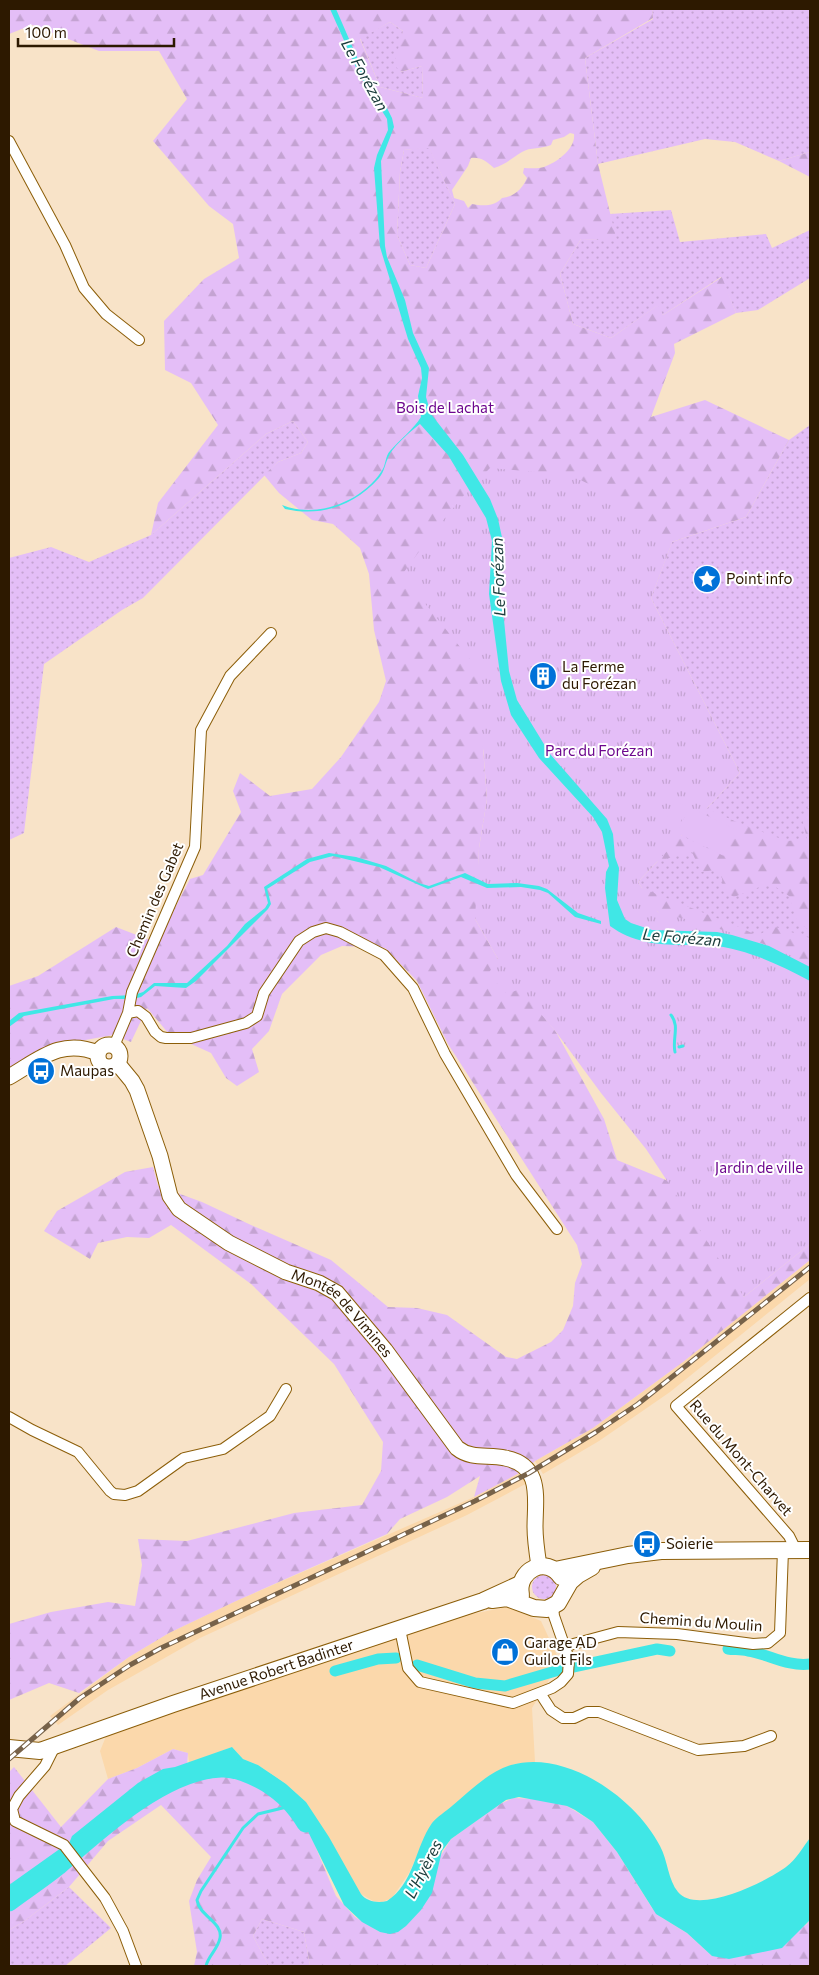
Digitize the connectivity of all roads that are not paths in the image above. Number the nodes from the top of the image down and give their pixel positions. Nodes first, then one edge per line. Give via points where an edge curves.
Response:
1 (9, 141) edge
2 (139, 340) dead end
3 (270, 633) dead end
4 (128, 1013) junction
5 (114, 1046) junction
6 (98, 1053) junction
7 (118, 1064) junction
8 (9, 1077) edge
9 (557, 1229) dead end
10 (810, 1298) edge
11 (286, 1389) dead end
12 (9, 1417) edge
13 (788, 1550) junction
14 (810, 1550) edge
15 (604, 1561) junction
16 (539, 1566) junction
17 (555, 1570) junction
18 (520, 1584) junction
19 (564, 1592) junction
20 (483, 1601) junction
21 (528, 1605) junction
22 (553, 1607) junction
23 (400, 1629) junction
24 (566, 1646) junction
25 (540, 1693) junction
26 (771, 1736) dead end
27 (63, 1743) junction
28 (9, 1748) edge
29 (136, 1966) edge

1 - 2 street via 61,236 84,288 106,314
3 - 4 street, Chemin des Gabet via 230,676 201,730 195,847 132,992
4 - 5 street, Chemin des Gabet
4 - 9 street via 138,1011 155,1032 166,1038 191,1038 246,1022 257,1016 264,993 299,941 326,928 340,932 384,955 413,988 445,1054 516,1175
5 - 6 street via 104,1046
5 - 7 street via 120,1053
6 - 7 street via 99,1062 104,1067
6 - 8 street via 76,1046 51,1052
7 - 16 street, Montée de Vimines via 137,1090 170,1196 179,1209 228,1242 286,1272 337,1293 457,1448 470,1455 516,1460 525,1468 537,1493 535,1528
10 - 13 street, Rue du Mont-Charvet via 676,1406 789,1536 793,1544
11 - 12 street via 270,1416 223,1449 184,1458 138,1491 125,1496 110,1491 78,1452
13 - 14 main road
13 - 15 main road via 680,1550 628,1555
13 - 24 street, Chemin du Moulin via 780,1633 768,1643 618,1632
15 - 17 main road
15 - 19 main road via 578,1575
16 - 17 main road
16 - 18 main road via 527,1572
17 - 19 main road via 563,1580
18 - 20 main road
18 - 21 main road
19 - 22 main road
20 - 21 main road via 507,1598
20 - 23 main road, Avenue Robert Badinter
21 - 22 main road via 540,1610
22 - 24 street
23 - 25 street via 408,1668 420,1682 513,1703
23 - 27 main road, Avenue Robert Badinter
24 - 25 street via 569,1665 561,1682
25 - 26 street via 551,1710 563,1718 599,1712 698,1750 744,1746
27 - 28 main road, Avenue Robert Badinter via 40,1751
27 - 29 street via 19,1796 12,1809 15,1821 64,1845 105,1898 123,1931

